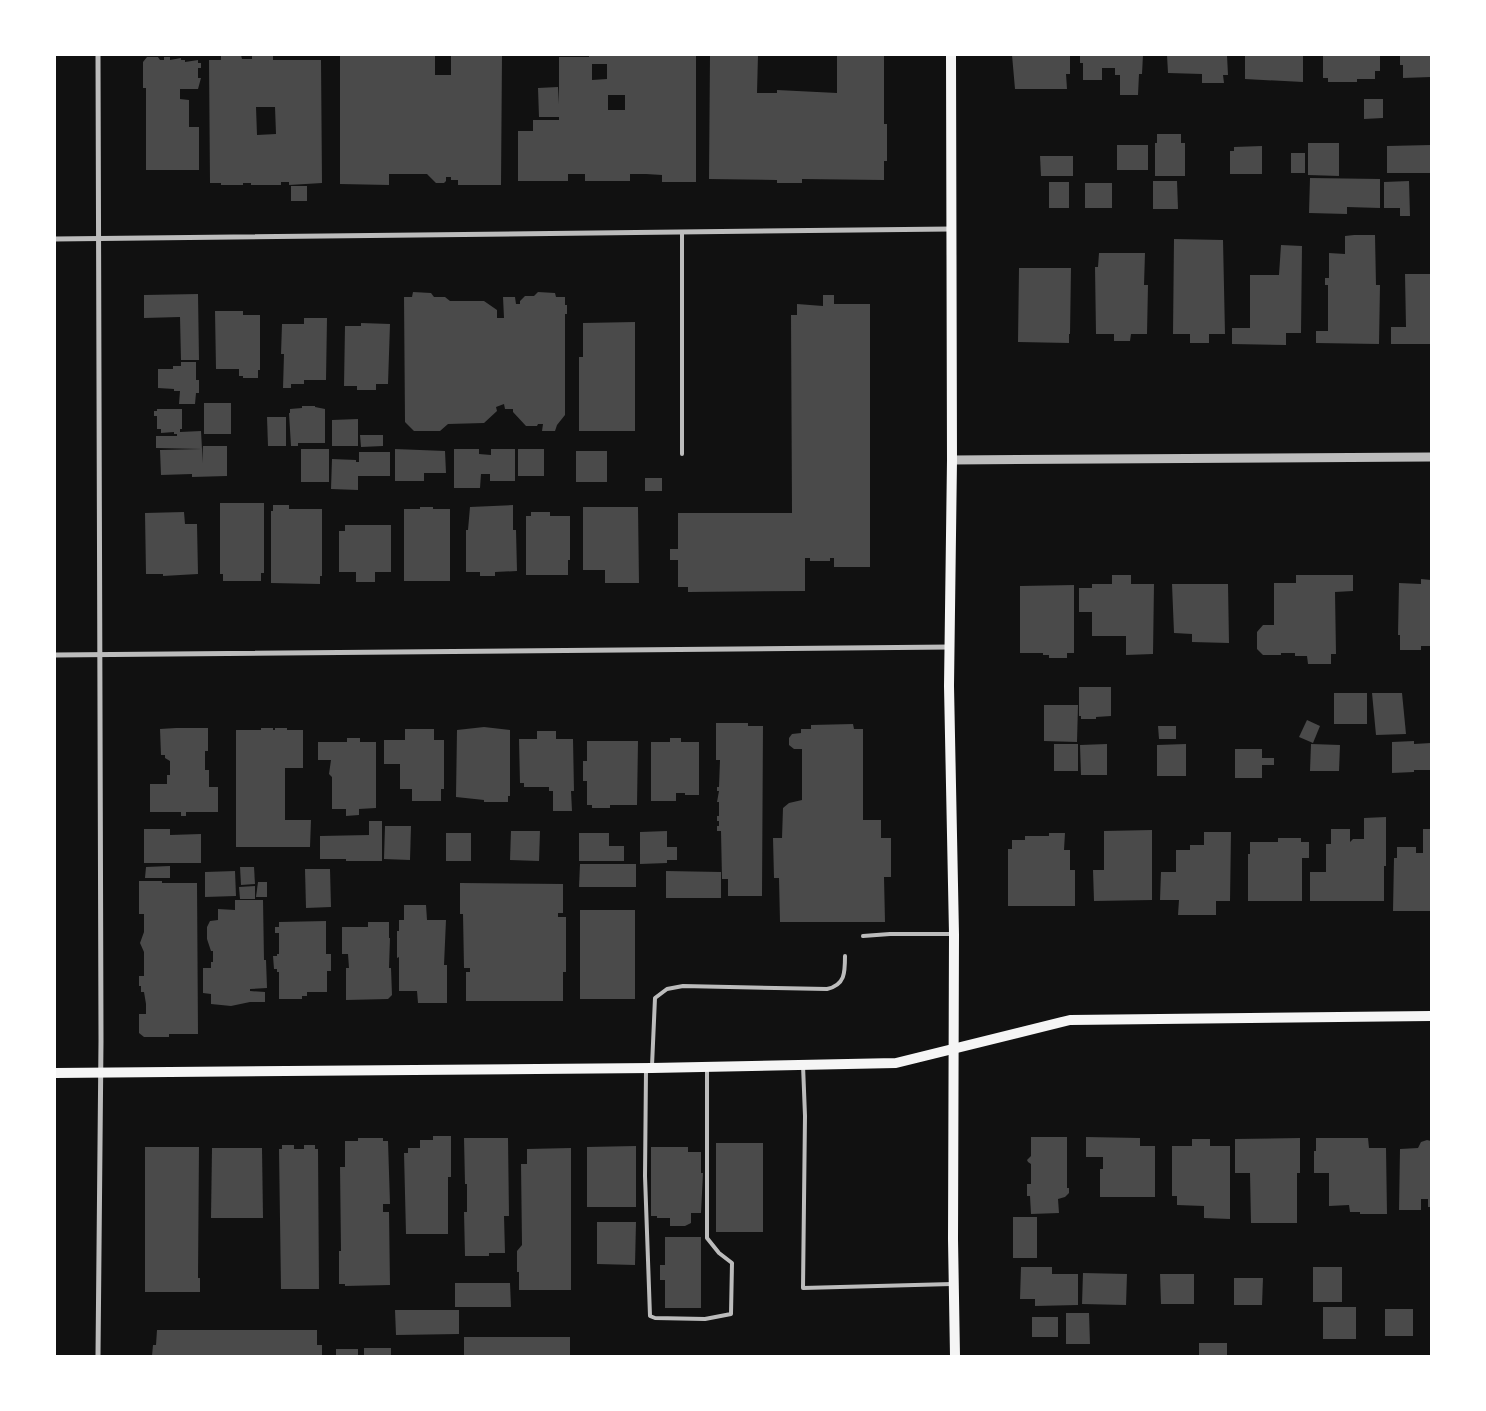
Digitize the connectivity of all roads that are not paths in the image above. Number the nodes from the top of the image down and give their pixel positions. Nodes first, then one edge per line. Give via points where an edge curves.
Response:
1 (98, 55) edge
2 (951, 55) edge
3 (951, 229) junction
4 (682, 232) junction
5 (55, 239) edge
6 (97, 239) junction
7 (682, 454) dead end
8 (1431, 457) edge
9 (952, 460) junction
10 (951, 647) junction
11 (55, 655) edge
12 (100, 655) junction
13 (954, 934) junction
14 (863, 936) dead end
15 (845, 956) dead end
16 (1431, 1016) edge
17 (954, 1047) junction
18 (803, 1065) junction
19 (707, 1067) junction
20 (649, 1068) junction
21 (55, 1073) edge
22 (101, 1073) junction
23 (954, 1284) junction
24 (98, 1356) edge
25 (955, 1356) edge

1 - 6 street
2 - 3 main road
3 - 4 street
3 - 9 main road
4 - 6 street
4 - 7 lane
5 - 6 street
6 - 12 street
8 - 9 street
9 - 10 main road
10 - 12 street
10 - 13 main road
11 - 12 street
12 - 22 street
13 - 14 lane
13 - 17 main road
15 - 20 lane via 842,981 826,989 684,986 667,989 654,998
16 - 17 main road via 1070,1020
17 - 18 main road via 896,1063
17 - 23 main road
18 - 19 main road
18 - 23 lane via 806,1116 803,1288
19 - 20 main road
19 - 20 lane via 707,1238 718,1253 732,1263 731,1314 706,1319 650,1316 645,1176
20 - 22 main road
21 - 22 main road
22 - 24 street
23 - 25 main road

